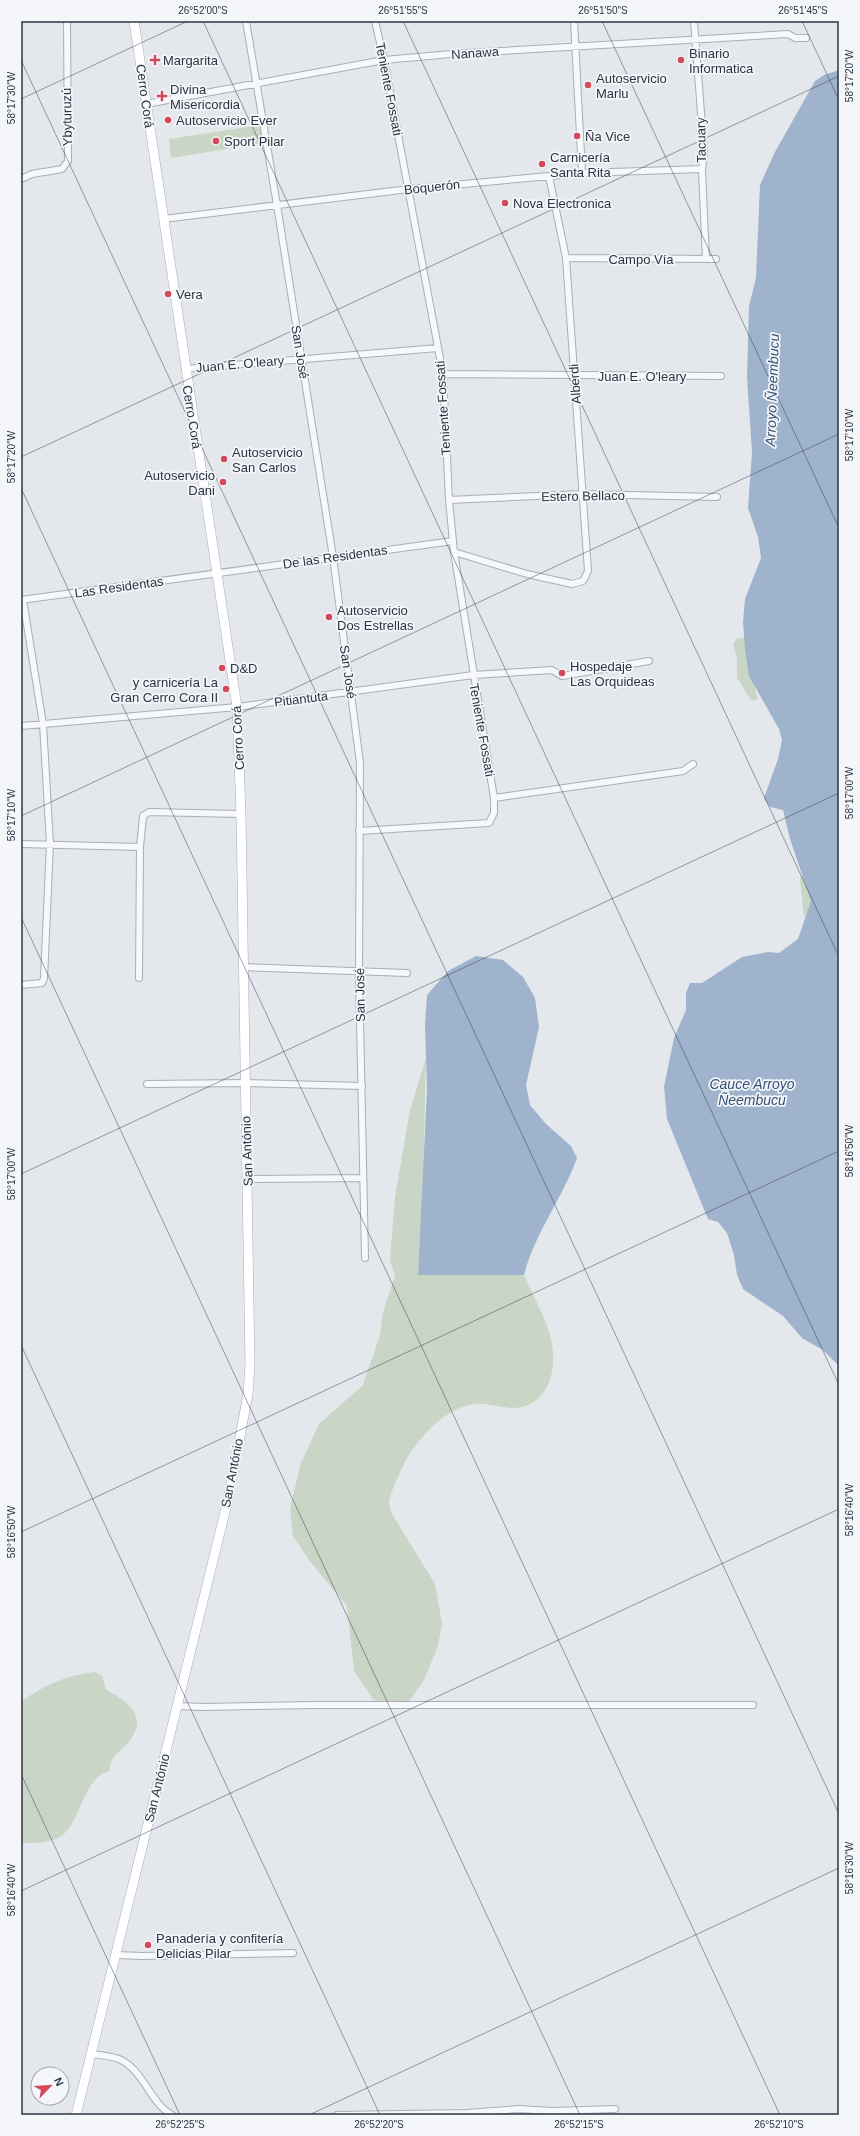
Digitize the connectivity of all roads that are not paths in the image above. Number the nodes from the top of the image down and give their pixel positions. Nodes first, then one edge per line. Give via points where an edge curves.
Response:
1 (67, 21) edge
2 (134, 21) edge
3 (246, 21) edge
4 (375, 21) edge
5 (574, 21) edge
6 (694, 21) edge
7 (695, 38) junction
8 (806, 38) dead end
9 (575, 46) junction
10 (384, 60) junction
11 (256, 85) junction
12 (146, 104) junction
13 (702, 168) junction
14 (582, 173) junction
15 (549, 176) junction
16 (21, 179) edge
17 (409, 189) junction
18 (277, 205) junction
19 (163, 219) junction
20 (566, 258) junction
21 (706, 259) junction
22 (716, 259) dead end
23 (438, 348) junction
24 (302, 359) junction
25 (185, 369) junction
26 (443, 374) junction
27 (575, 376) junction
28 (721, 376) dead end
29 (582, 494) junction
30 (717, 497) dead end
31 (449, 500) junction
32 (453, 542) junction
33 (454, 552) junction
34 (333, 557) junction
35 (216, 573) junction
36 (22, 600) edge
37 (649, 661) dead end
38 (473, 675) junction
39 (351, 692) junction
40 (237, 707) junction
41 (43, 724) junction
42 (21, 726) edge
43 (693, 764) dead end
44 (494, 798) junction
45 (241, 814) junction
46 (359, 831) junction
47 (21, 844) edge
48 (50, 844) junction
49 (140, 846) junction
50 (243, 967) junction
51 (359, 972) junction
52 (407, 973) dead end
53 (139, 978) dead end
54 (21, 984) edge
55 (245, 1083) junction
56 (147, 1084) dead end
57 (362, 1086) junction
58 (363, 1178) junction
59 (248, 1179) junction
60 (365, 1258) dead end
61 (177, 1706) junction
62 (753, 1706) dead end
63 (293, 1953) dead end
64 (116, 1955) junction
65 (92, 2054) junction
66 (615, 2109) dead end
67 (76, 2115) edge
68 (172, 2115) edge
69 (337, 2115) edge

1 - 16 street, Ybyturuzú via 68,161 62,169 32,174
2 - 12 street, Cerro Corá
3 - 11 street, San José
4 - 10 street, Teniente Fossati
5 - 9 street
6 - 7 street, Tacuary
7 - 8 street, Nanawa via 788,34 795,38
7 - 9 street, Nanawa
7 - 13 street, Tacuary via 704,152
9 - 10 street, Nanawa
9 - 14 street
10 - 11 street, Nanawa
10 - 17 street, Teniente Fossati
11 - 12 street, Nanawa
11 - 18 street, San José
12 - 19 street, Cerro Corá
13 - 14 street, Boquerón
13 - 21 street, Tacuary
14 - 15 street, Boquerón
15 - 17 street, Boquerón
15 - 20 street, Alberdi
17 - 18 street, Boquerón
17 - 23 street, Teniente Fossati
18 - 19 street, Boquerón
18 - 24 street, San José
19 - 25 street, Cerro Corá
20 - 21 street, Campo Vía
20 - 27 street, Alberdi
21 - 22 street, Campo Vía
23 - 24 street, Juan E. O'leary
23 - 26 street, Teniente Fossati
24 - 25 street, Juan E. O'leary
24 - 34 street, San José
25 - 35 street, Cerro Corá
26 - 27 street, Juan E. O'leary
26 - 31 street, Teniente Fossati
27 - 28 street, Juan E. O'leary
27 - 29 street, Alberdi
29 - 30 street, Estero Bellaco
29 - 31 street, Estero Bellaco
29 - 33 street, Alberdi via 588,571 583,581 572,584 527,574
31 - 32 street, Teniente Fossati
32 - 33 street, Teniente Fossati
32 - 34 street, De las Residentas
33 - 38 street, Teniente Fossati
34 - 35 street, De las Residentas
34 - 39 street, San José
35 - 36 street, Las Residentas
35 - 40 street, Cerro Corá
36 - 41 street
37 - 38 street, Pitiantuta via 562,676 552,670
38 - 39 street, Pitiantuta
38 - 44 street, Teniente Fossati
39 - 40 street, Pitiantuta
39 - 46 street, San José via 360,763
40 - 41 street, Pitiantuta
40 - 45 street, Cerro Corá
41 - 42 street, Pitiantuta
41 - 48 street
43 - 44 street via 683,771
44 - 46 street, Teniente Fossati via 494,812 489,823
45 - 49 street via 149,812 143,816
45 - 50 street, San António
46 - 51 street, San José
47 - 48 street
48 - 49 street
48 - 54 street via 44,978 42,983
49 - 53 street
50 - 51 street
50 - 55 street, San António
51 - 52 street
51 - 57 street, San José
55 - 56 street
55 - 57 street
55 - 59 street, San António
57 - 58 street, San José
58 - 59 street
58 - 60 street, San José
59 - 61 street, San António via 248,1394 228,1500
61 - 62 street
61 - 64 street, San António
63 - 64 street
64 - 65 street, San António
65 - 67 street, San António
65 - 68 street via 118,2059 131,2067 157,2102
66 - 69 street via 519,2109 467,2113

